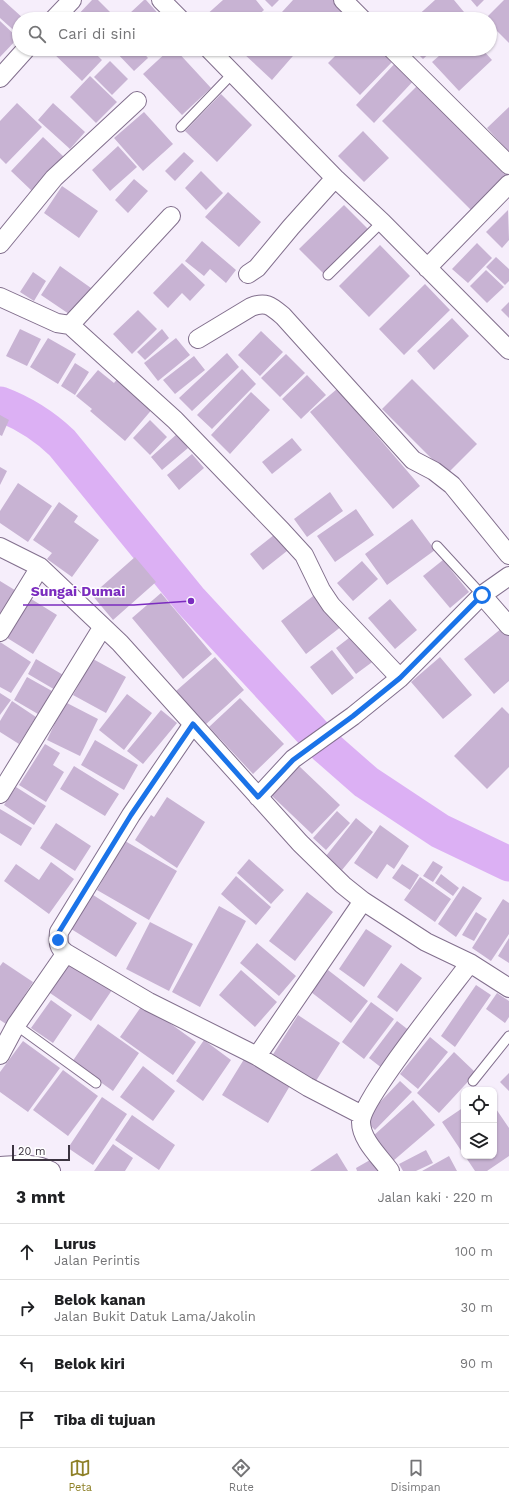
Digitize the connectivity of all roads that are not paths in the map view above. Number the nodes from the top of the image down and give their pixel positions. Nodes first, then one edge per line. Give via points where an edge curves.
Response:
1 (72, 0) edge
2 (161, 0) edge
3 (343, 0) edge
4 (61, 12) edge
5 (173, 12) edge
6 (355, 12) edge
7 (20, 56) edge
8 (216, 56) edge
9 (399, 56) edge
10 (233, 73) junction
11 (0, 78) edge
12 (137, 101) dead end
13 (181, 127) dead end
14 (509, 165) edge
15 (335, 178) junction
16 (508, 187) edge
17 (171, 216) dead end
18 (382, 222) junction
19 (0, 244) edge
20 (427, 268) junction
21 (248, 274) dead end
22 (328, 275) dead end
23 (0, 297) edge
24 (70, 325) junction
25 (198, 339) dead end
26 (509, 350) edge
27 (438, 546) dead end
28 (0, 547) edge
29 (509, 555) edge
30 (40, 567) junction
31 (509, 576) edge
32 (482, 595) junction
33 (509, 626) edge
34 (102, 628) junction
35 (0, 632) edge
36 (400, 678) junction
37 (193, 724) junction
38 (0, 794) edge
39 (258, 797) junction
40 (363, 901) junction
41 (66, 953) junction
42 (470, 963) junction
43 (509, 988) edge
44 (16, 1025) junction
45 (509, 1036) edge
46 (0, 1055) edge
47 (257, 1056) junction
48 (473, 1081) dead end
49 (96, 1083) dead end
50 (362, 1115) junction
51 (0, 1166) edge
52 (51, 1171) edge
53 (390, 1171) edge

1 - 4 street
2 - 5 street
3 - 6 street
7 - 11 street
8 - 10 street
9 - 14 street
10 - 13 lane
10 - 15 street
12 - 19 street via 54,178
15 - 18 street
15 - 21 street via 257,268
16 - 20 street
17 - 24 street
18 - 20 street
18 - 22 lane
20 - 26 street
23 - 24 street via 57,323
24 - 36 street via 175,420 282,531 304,555 331,605
25 - 29 street via 251,307 260,303 271,306 283,316 413,460 434,471 452,485
27 - 32 lane
28 - 30 street
30 - 34 street
30 - 35 street
31 - 32 street
32 - 33 street
32 - 36 street
34 - 37 street via 120,643
34 - 38 street
36 - 39 street via 293,760
37 - 39 street
37 - 41 street via 131,815 59,932 59,945
39 - 40 street via 321,865
40 - 42 street via 426,942
40 - 47 street
41 - 44 street
41 - 47 street via 149,1002
42 - 43 street
42 - 50 street via 370,1099
44 - 46 street
44 - 49 lane
45 - 48 lane
47 - 50 street via 308,1087
50 - 53 street via 364,1133
51 - 52 street via 30,1164

